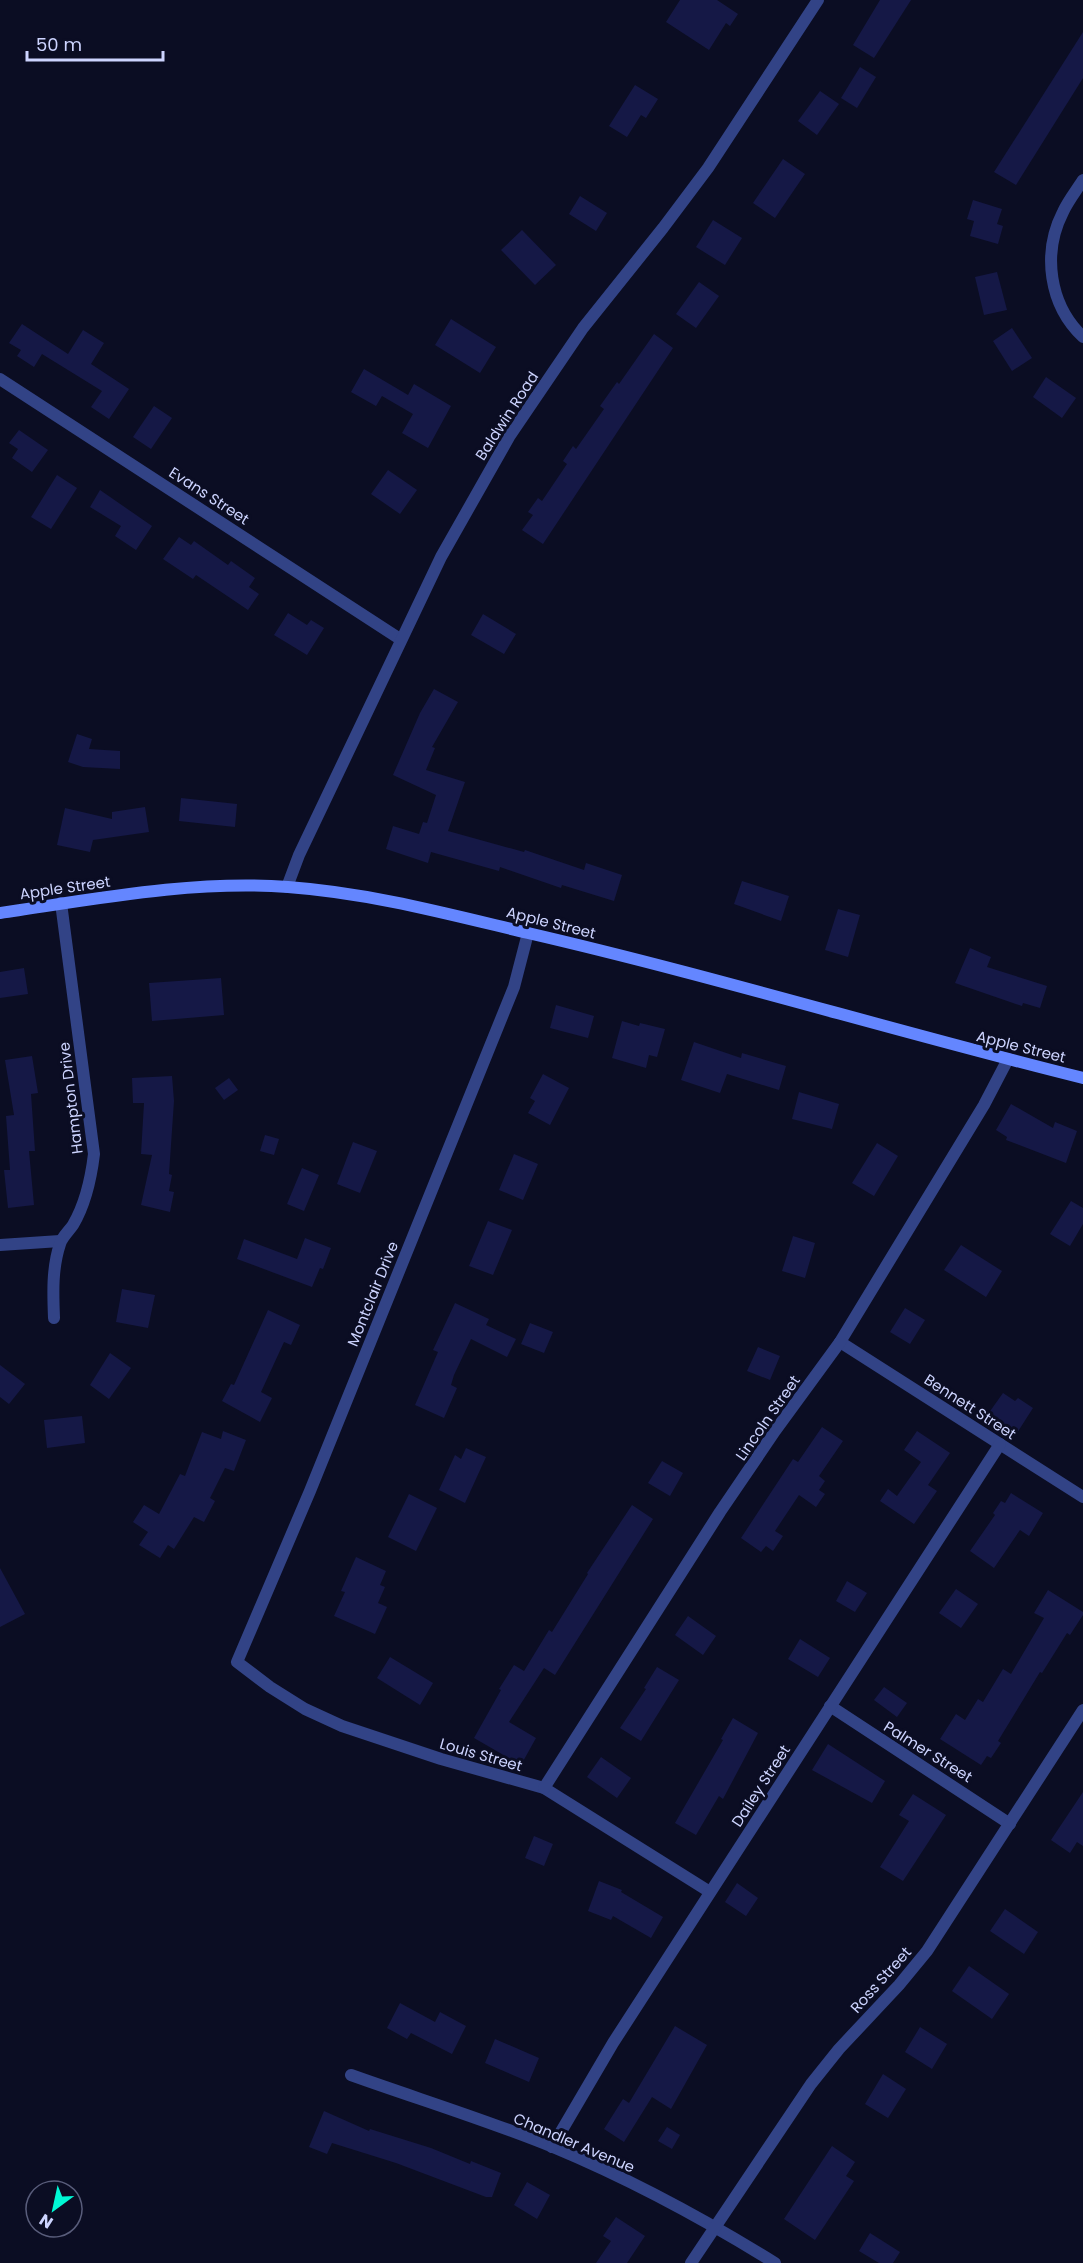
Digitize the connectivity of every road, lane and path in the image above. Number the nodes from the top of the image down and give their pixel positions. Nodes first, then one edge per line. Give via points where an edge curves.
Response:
1 (818, 0) edge
2 (1083, 180) edge
3 (1083, 337) edge
4 (0, 379) edge
5 (400, 639) junction
6 (287, 887) junction
7 (61, 903) junction
8 (0, 913) edge
9 (528, 933) junction
10 (1008, 1059) junction
11 (1083, 1078) edge
12 (60, 1241) junction
13 (0, 1245) edge
14 (54, 1318) dead end
15 (840, 1342) junction
16 (1000, 1444) junction
17 (1083, 1497) edge
18 (237, 1662) joint
19 (830, 1706) junction
20 (1083, 1710) edge
21 (544, 1788) junction
22 (1010, 1824) junction
23 (710, 1892) junction
24 (351, 2075) dead end
25 (552, 2147) junction
26 (716, 2226) junction
27 (691, 2263) edge
28 (775, 2263) edge

1 - 5 street, Baldwin Road via 708,168 532,400 485,477
2 - 3 street via 1063,212 1051,253 1056,296
4 - 5 street, Evans Street
5 - 6 street, Baldwin Road via 298,855
6 - 7 street, Apple Street via 189,888
6 - 9 street, Apple Street via 412,905
7 - 8 street, Apple Street
7 - 12 street, Hampton Drive via 94,1154 84,1203
9 - 10 street, Apple Street
9 - 18 street, Montclair Drive via 514,987
10 - 11 street, Apple Street
10 - 15 street, Lincoln Street
12 - 13 street
12 - 14 street, Hampton Drive via 52,1282
15 - 16 street, Bennett Street
15 - 21 street, Lincoln Street via 720,1512
16 - 17 street, Bennett Street
16 - 19 street, Dailey Street
18 - 21 street, Louis Street via 296,1703 342,1726
19 - 22 street, Palmer Street
19 - 23 street, Dailey Street
20 - 22 street, Ross Street
21 - 23 street, Louis Street
22 - 26 street, Ross Street via 927,1951 811,2084
23 - 25 street, Dailey Street
24 - 25 street, Chandler Avenue
25 - 26 street, Chandler Avenue
26 - 27 street, Ross Street
26 - 28 street, Chandler Avenue

